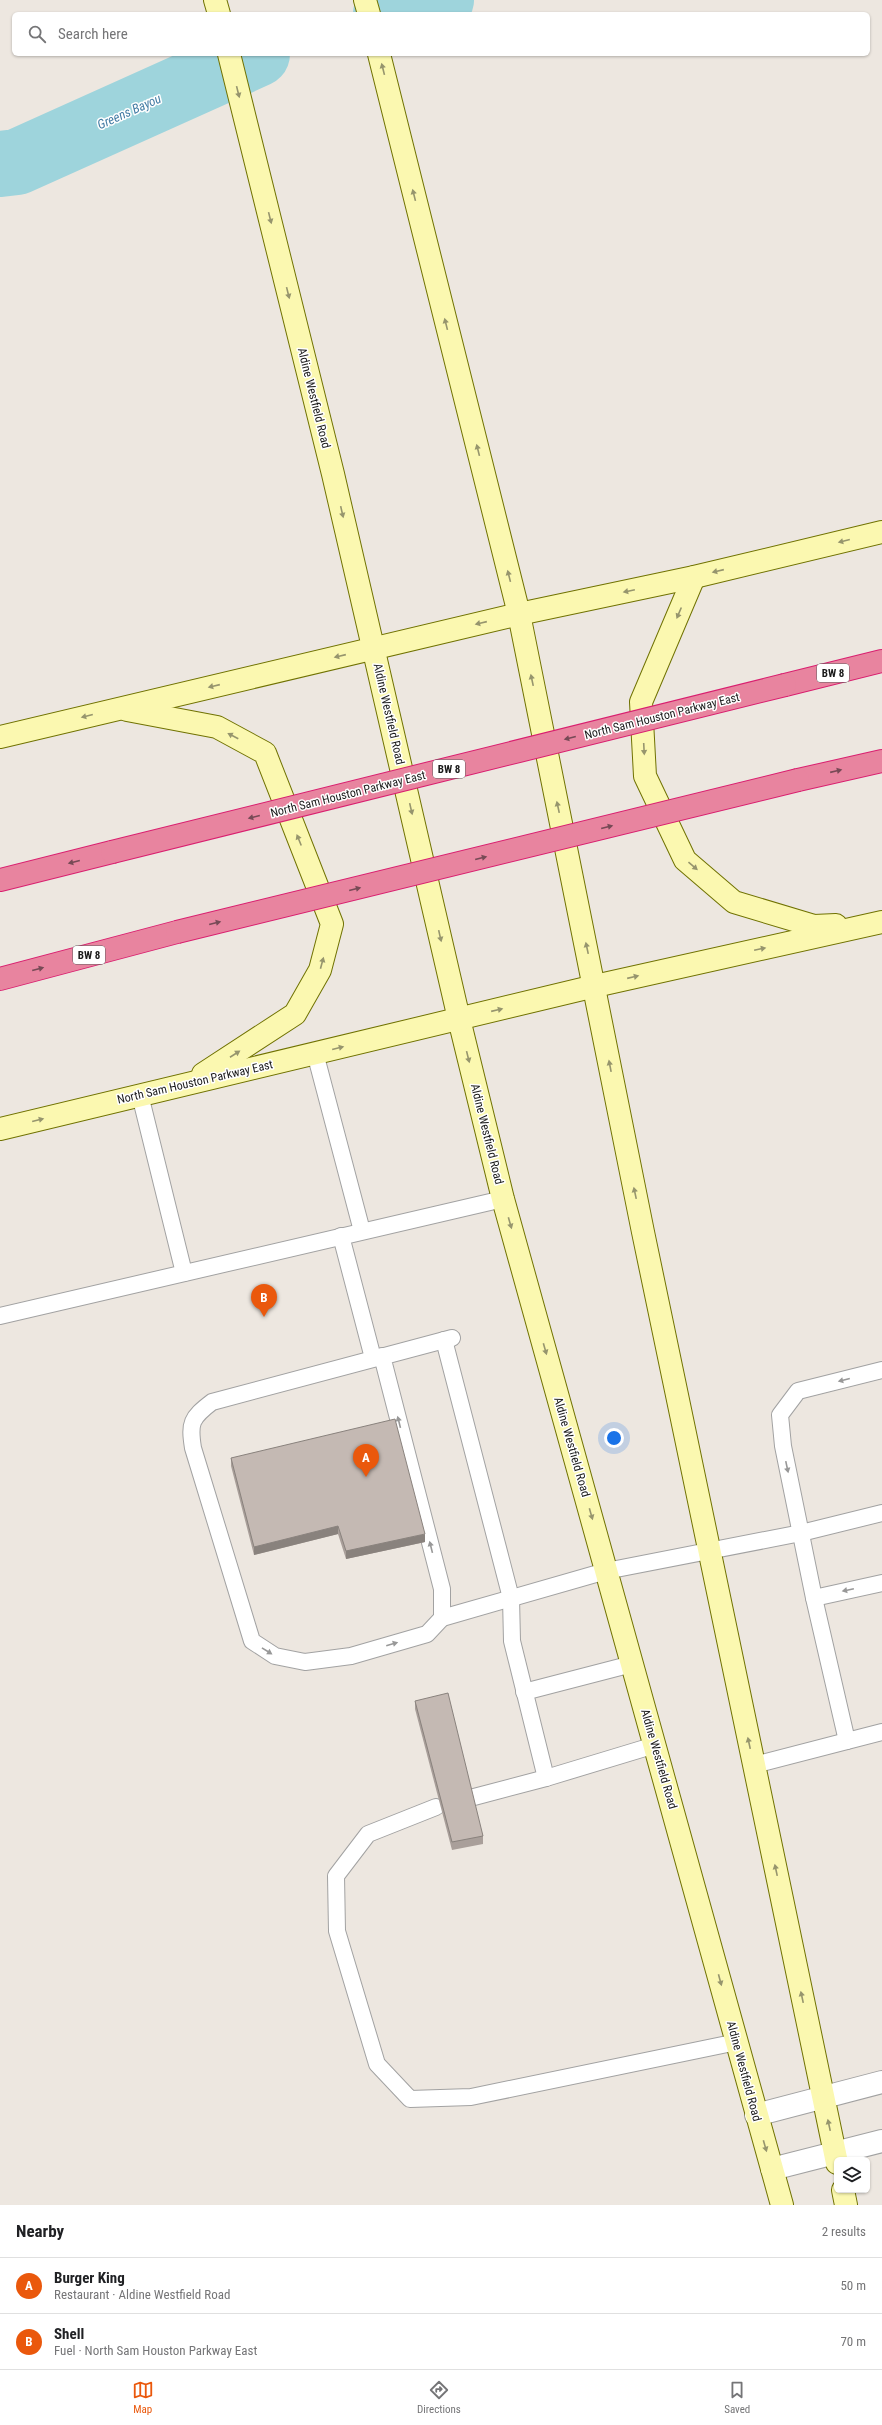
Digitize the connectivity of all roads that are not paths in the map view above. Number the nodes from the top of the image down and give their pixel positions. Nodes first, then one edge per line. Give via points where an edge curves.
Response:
1 (216, 0) edge
2 (365, 0) edge
3 (219, 12) edge
4 (368, 12) edge
5 (229, 56) edge
6 (380, 56) edge
7 (882, 532) edge
8 (694, 577) junction
9 (519, 614) junction
10 (373, 648) junction
11 (882, 661) edge
12 (118, 709) junction
13 (0, 738) edge
14 (882, 760) edge
15 (0, 880) edge
16 (880, 923) edge
17 (0, 979) edge
18 (595, 986) junction
19 (459, 1019) junction
20 (315, 1053) junction
21 (191, 1082) junction
22 (140, 1095) junction
23 (0, 1129) edge
24 (503, 1199) junction
25 (362, 1231) junction
26 (341, 1236) junction
27 (184, 1273) junction
28 (0, 1316) edge
29 (378, 1357) junction
30 (882, 1370) edge
31 (882, 1513) edge
32 (801, 1533) junction
33 (709, 1550) junction
34 (606, 1571) junction
35 (882, 1583) edge
36 (512, 1598) junction
37 (814, 1598) junction
38 (442, 1618) junction
39 (632, 1664) junction
40 (524, 1692) junction
41 (882, 1732) edge
42 (847, 1741) junction
43 (655, 1745) junction
44 (754, 1765) junction
45 (546, 1778) junction
46 (474, 1797) edge
47 (436, 1807) dead end
48 (737, 2042) junction
49 (882, 2082) edge
50 (823, 2098) junction
51 (756, 2115) junction
52 (882, 2140) edge
53 (836, 2157) edge
54 (839, 2157) edge
55 (834, 2158) edge
56 (772, 2170) junction
57 (844, 2193) edge
58 (782, 2205) edge
59 (846, 2205) edge

1 - 3 main road
2 - 4 main road
5 -> 10 main road, Aldine Westfield Road
9 -> 6 main road
7 -> 8 main road
8 -> 9 main road
8 -> 16 main road via 641,702 645,776 685,860 734,902 814,926
9 -> 10 main road
18 -> 9 main road
10 -> 12 main road
10 -> 19 main road, Aldine Westfield Road
11 -> 15 highway, North Sam Houston Parkway East / BW 8, bridge
12 -> 13 main road
21 -> 12 main road via 295,1014 320,970 332,924 264,753 217,727
17 -> 14 highway, BW 8, bridge via 177,932
18 -> 16 main road, North Sam Houston Parkway East
19 -> 18 main road, North Sam Houston Parkway East
33 -> 18 main road
20 -> 19 main road, North Sam Houston Parkway East
19 -> 24 main road, Aldine Westfield Road
20 - 21 main road, North Sam Houston Parkway East
20 - 25 lane
21 - 22 main road, North Sam Houston Parkway East
23 -> 22 main road, North Sam Houston Parkway East
22 - 27 lane
24 - 25 lane
24 -> 34 main road, Aldine Westfield Road
25 - 26 lane
26 - 27 lane
26 - 29 lane
27 - 28 lane
29 - 36 lane via 448,1339
38 -> 29 lane via 442,1588
29 -> 38 lane via 212,1402 198,1413 190,1429 193,1448 252,1641 275,1656 305,1662 351,1656 427,1634
30 -> 32 lane via 798,1391 780,1415 783,1446
31 - 32 lane
32 - 33 lane
32 - 37 lane
33 - 34 lane
44 -> 33 main road
34 - 36 lane
34 - 39 main road, Aldine Westfield Road
35 -> 37 lane
36 - 38 lane
36 - 40 lane via 512,1641
37 - 42 lane
39 - 40 lane
39 - 43 main road, Aldine Westfield Road
40 - 45 lane
41 - 42 lane
42 - 44 lane
43 - 45 lane
43 -> 48 main road, Aldine Westfield Road
50 -> 44 main road
45 - 46 lane
47 - 48 lane via 368,1834 336,1876 337,1931 377,2064 410,2099 471,2097
48 - 51 main road, Aldine Westfield Road
49 - 50 street
50 - 51 street
53 -> 50 main road
51 -> 56 main road, Aldine Westfield Road
52 - 54 street
55 - 56 street
56 - 58 main road, Aldine Westfield Road
57 - 59 main road

